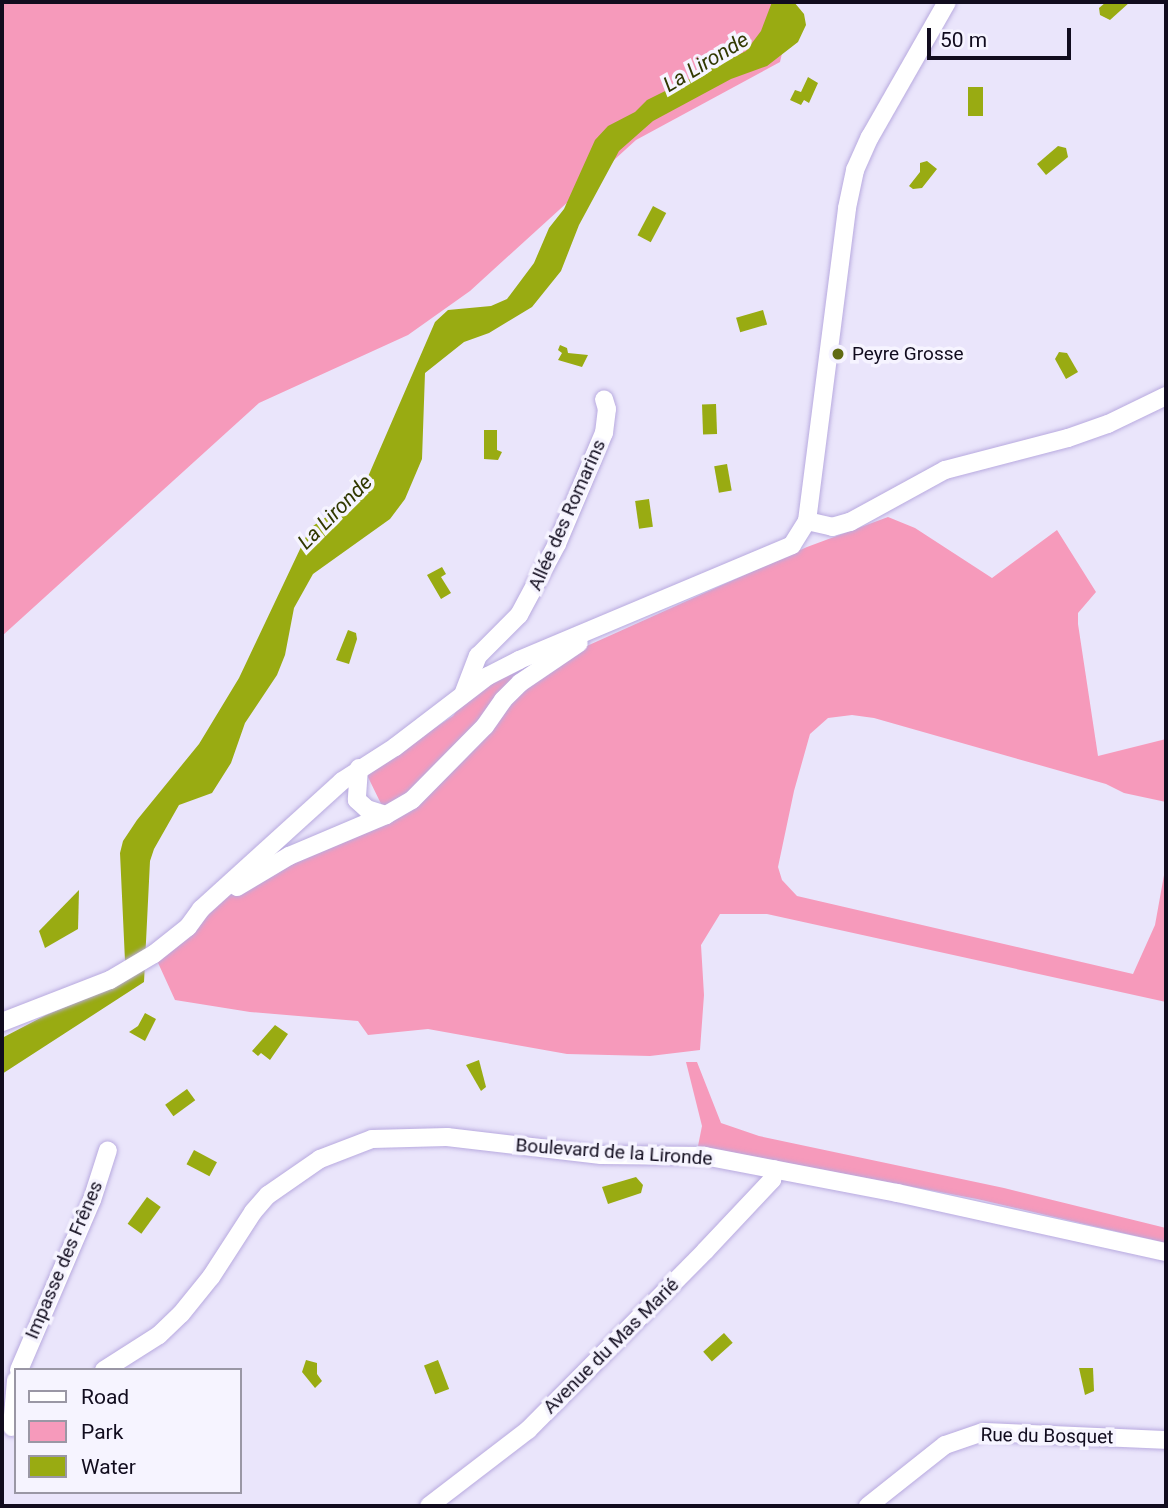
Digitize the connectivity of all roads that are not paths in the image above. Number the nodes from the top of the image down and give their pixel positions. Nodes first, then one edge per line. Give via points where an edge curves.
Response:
1 (947, 2) edge
2 (1166, 396) edge
3 (604, 399) dead end
4 (807, 521) junction
5 (602, 627) junction
6 (464, 692) junction
7 (359, 768) junction
8 (386, 815) junction
9 (201, 909) junction
10 (2, 1022) edge
11 (108, 1150) dead end
12 (775, 1170) junction
13 (1166, 1252) edge
14 (20, 1368) edge
15 (107, 1368) edge
16 (14, 1396) edge
17 (10, 1428) edge
18 (1166, 1440) edge
19 (429, 1506) edge
20 (868, 1506) edge

1 - 4 street via 855,170
2 - 4 street via 1068,438 945,470 850,522 832,527
3 - 6 street, Allée des Romarins via 604,433 557,544 519,615 478,656
4 - 5 street via 792,545
5 - 6 street via 519,660
5 - 8 street via 520,683 412,800
6 - 7 street via 404,741
7 - 8 street via 357,800
7 - 9 street
8 - 9 street via 289,856
9 - 10 street via 188,927 154,954 110,980
11 - 14 street, Impasse des Frênes via 92,1200
12 - 13 street, Boulevard de la Lironde
12 - 15 street, Boulevard de la Lironde via 705,1156 601,1155 447,1137 391,1137 354,1144 302,1170 268,1195 181,1314 159,1335
12 - 19 street, Avenue du Mas Marié via 772,1180 705,1251 528,1430
16 - 17 street
18 - 20 street, Rue du Bosquet via 983,1432 945,1444

